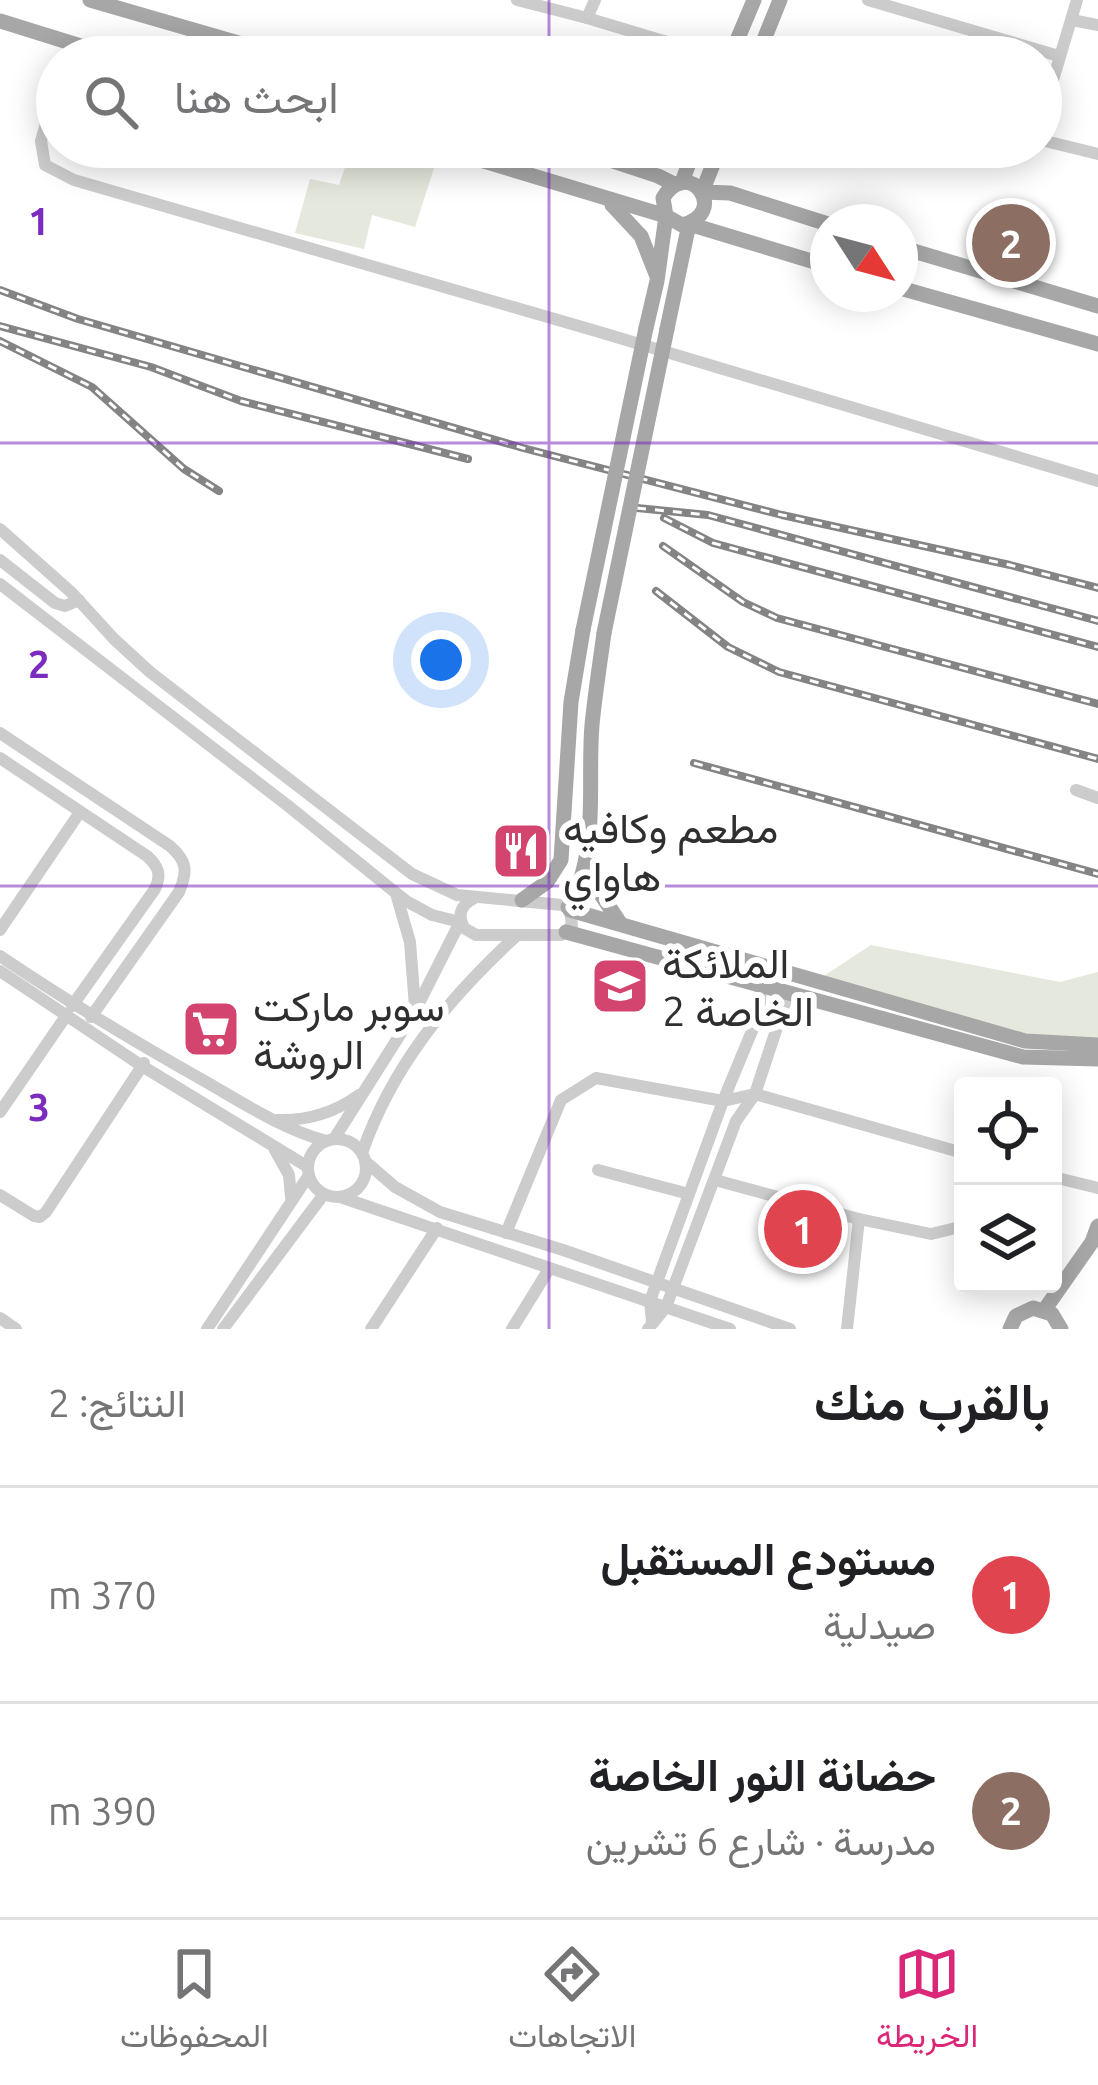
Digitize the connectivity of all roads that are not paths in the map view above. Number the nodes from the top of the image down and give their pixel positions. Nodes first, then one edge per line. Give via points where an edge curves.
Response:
1 (90, 0) edge
2 (517, 0) edge
3 (595, 0) edge
4 (754, 0) edge
5 (780, 0) edge
6 (868, 0) edge
7 (1077, 0) edge
8 (587, 18) junction
9 (1072, 20) junction
10 (0, 21) edge
11 (1098, 26) edge
12 (214, 36) edge
13 (647, 36) edge
14 (739, 36) edge
15 (765, 36) edge
16 (991, 36) edge
17 (36, 37) edge
18 (1062, 48) edge
19 (1062, 145) edge
20 (1098, 154) edge
21 (51, 168) edge
22 (504, 168) edge
23 (634, 168) edge
24 (685, 168) edge
25 (712, 168) edge
26 (678, 183) junction
27 (702, 192) junction
28 (604, 199) junction
29 (666, 216) junction
30 (810, 218) edge
31 (688, 224) junction
32 (918, 252) edge
33 (810, 261) edge
34 (657, 281) junction
35 (918, 293) edge
36 (1098, 306) edge
37 (1098, 344) edge
38 (1098, 481) edge
39 (0, 529) edge
40 (0, 560) edge
41 (0, 584) edge
42 (80, 602) junction
43 (61, 630) junction
44 (0, 733) edge
45 (0, 758) edge
46 (1076, 790) dead end
47 (1098, 798) edge
48 (80, 812) junction
49 (586, 854) junction
50 (186, 867) junction
51 (159, 870) junction
52 (395, 891) junction
53 (473, 898) junction
54 (522, 900) junction
55 (569, 909) junction
56 (460, 922) junction
57 (622, 925) junction
58 (0, 930) edge
59 (566, 932) junction
60 (514, 937) junction
61 (0, 956) edge
62 (0, 971) edge
63 (761, 987) junction
64 (788, 994) junction
65 (69, 1011) junction
66 (415, 1011) junction
67 (91, 1017) junction
68 (1098, 1045) edge
69 (150, 1051) junction
70 (1098, 1059) edge
71 (142, 1066) junction
72 (364, 1090) junction
73 (755, 1094) junction
74 (722, 1102) junction
75 (0, 1112) edge
76 (274, 1120) junction
77 (330, 1140) junction
78 (271, 1144) junction
79 (954, 1150) edge
80 (364, 1157) junction
81 (598, 1170) dead end
82 (308, 1171) junction
83 (1062, 1179) edge
84 (715, 1180) junction
85 (1098, 1188) edge
86 (324, 1194) junction
87 (689, 1194) junction
88 (0, 1195) edge
89 (340, 1197) junction
90 (291, 1202) junction
91 (860, 1219) junction
92 (1098, 1226) edge
93 (436, 1228) junction
94 (954, 1228) edge
95 (506, 1232) junction
96 (549, 1269) junction
97 (656, 1282) junction
98 (674, 1288) junction
99 (650, 1301) junction
100 (666, 1307) junction
101 (0, 1318) edge
102 (1059, 1322) edge
103 (650, 1326) edge
104 (16, 1329) edge
105 (207, 1329) edge
106 (223, 1329) edge
107 (371, 1329) edge
108 (512, 1329) edge
109 (730, 1329) edge
110 (790, 1329) edge
111 (848, 1329) edge
112 (1010, 1329) edge

1 - 12 main road
2 - 8 street
3 - 8 street
4 - 14 main road
5 - 15 main road
6 - 16 street
7 - 9 street
8 - 13 street
9 - 11 street
9 - 18 street
10 - 17 main road
19 - 20 street
21 - 38 street
22 - 28 main road
23 - 26 main road
24 - 26 main road
25 - 27 main road
26 - 27 main road
26 - 29 main road via 663,198
27 - 30 main road
27 - 31 main road via 703,212
28 - 29 main road
28 - 34 main road via 641,236
29 - 31 main road
29 - 34 main road
31 - 33 main road
31 - 49 main road, bridge via 604,633
32 - 36 main road
34 - 54 main road, bridge via 571,702 561,860
35 - 37 main road
39 - 42 street
40 - 42 street via 55,603
41 - 43 street
42 - 43 street
42 - 53 street via 150,672 412,874
43 - 52 street
44 - 50 street via 170,846
45 - 48 street
46 - 47 street
48 - 51 street
48 - 58 street
49 - 55 main road
49 - 57 main road
50 - 51 street
50 - 67 street via 179,892
51 - 65 street via 155,889
52 - 56 street via 418,909
52 - 66 street via 410,942
53 - 54 street
53 - 56 street
54 - 55 street
55 - 57 main road
55 - 59 street
56 - 60 street via 476,935
56 - 66 street
57 - 68 main road via 1025,1041
59 - 60 street
59 - 63 main road
60 - 80 street via 443,1009 386,1092
61 - 65 street
62 - 65 street
63 - 64 main road
63 - 74 street via 759,1014
64 - 70 main road via 1023,1057
64 - 73 street
65 - 67 street
65 - 71 street
65 - 75 street
66 - 72 street
67 - 69 street
69 - 71 street
69 - 76 street
71 - 78 street
71 - 88 street via 46,1213 34,1216
72 - 76 street via 329,1113
72 - 77 street
73 - 74 street
73 - 79 street
73 - 84 street
74 - 87 street
74 - 95 street via 596,1078 561,1100
76 - 77 street
77 - 80 street via 350,1142
77 - 82 street via 313,1151
78 - 82 street
78 - 90 street via 289,1174
80 - 89 street via 361,1184
80 - 95 street via 417,1201
81 - 87 street
82 - 86 street
82 - 90 street
83 - 85 street
84 - 91 street
84 - 98 street
86 - 89 street
86 - 106 street
87 - 97 street
89 - 93 street
90 - 105 street
91 - 94 street via 931,1234
91 - 111 street
92 - 102 main road
93 - 96 street
93 - 107 street
95 - 97 street
96 - 99 street
96 - 108 street
97 - 98 street
97 - 99 street
98 - 100 street
98 - 110 street
99 - 100 street
99 - 103 street
100 - 103 street
100 - 109 street
101 - 104 street
102 - 112 main road via 1033,1308

